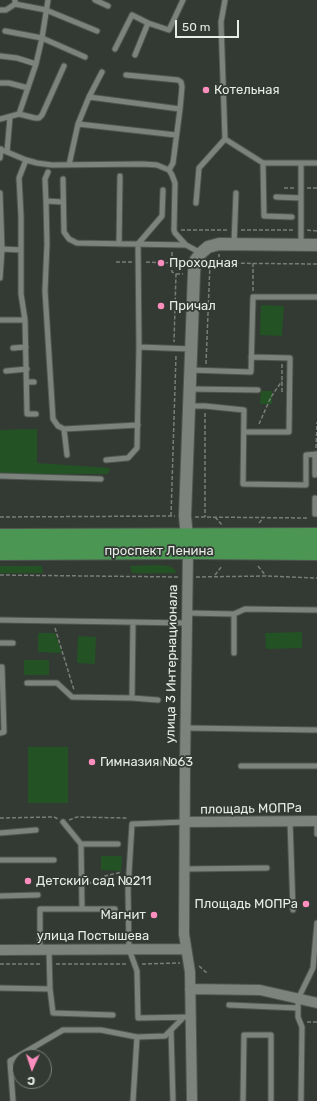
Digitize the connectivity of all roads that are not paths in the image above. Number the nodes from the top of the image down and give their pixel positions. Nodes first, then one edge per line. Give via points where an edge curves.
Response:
1 (48, 0) edge
2 (95, 0) edge
3 (183, 0) edge
4 (225, 0) edge
5 (15, 2) edge
6 (108, 6) dead end
7 (0, 10) edge
8 (46, 10) junction
9 (148, 23) junction
10 (5, 31) dead end
11 (97, 31) dead end
12 (42, 38) junction
13 (115, 49) dead end
14 (135, 55) dead end
15 (0, 56) edge
16 (85, 57) dead end
17 (36, 64) junction
18 (64, 66) dead end
19 (102, 72) dead end
20 (126, 75) dead end
21 (0, 83) edge
22 (28, 88) junction
23 (89, 97) junction
24 (180, 110) junction
25 (19, 114) junction
26 (10, 117) junction
27 (0, 119) edge
28 (78, 124) junction
29 (176, 135) junction
30 (225, 139) junction
31 (1, 149) edge
32 (7, 152) junction
33 (0, 158) edge
34 (26, 160) junction
35 (263, 163) junction
36 (301, 163) junction
37 (317, 163) edge
38 (69, 165) junction
39 (169, 170) junction
40 (48, 172) dead end
41 (120, 176) dead end
42 (63, 179) dead end
43 (163, 190) dead end
44 (0, 192) edge
45 (236, 194) dead end
46 (276, 197) dead end
47 (301, 198) junction
48 (0, 200) edge
49 (46, 201) junction
50 (63, 202) junction
51 (196, 204) dead end
52 (292, 217) dead end
53 (1, 227) edge
54 (119, 244) junction
55 (138, 244) junction
56 (234, 244) junction
57 (186, 245) junction
58 (301, 245) junction
59 (317, 245) edge
60 (21, 250) junction
61 (1, 251) edge
62 (201, 253) junction
63 (0, 278) edge
64 (317, 298) edge
65 (0, 320) edge
66 (25, 320) junction
67 (26, 347) junction
68 (139, 347) junction
69 (14, 348) dead end
70 (191, 349) junction
71 (251, 357) junction
72 (27, 369) junction
73 (190, 370) junction
74 (6, 371) dead end
75 (27, 382) junction
76 (34, 382) dead end
77 (190, 388) junction
78 (258, 390) dead end
79 (189, 406) junction
80 (36, 414) dead end
81 (138, 425) junction
82 (64, 429) junction
83 (244, 432) junction
84 (316, 454) edge
85 (67, 455) dead end
86 (106, 460) dead end
87 (315, 475) dead end
88 (0, 476) edge
89 (101, 479) dead end
90 (315, 498) dead end
91 (317, 514) edge
92 (317, 536) edge
93 (0, 537) edge
94 (188, 544) junction
95 (0, 552) edge
96 (317, 552) edge
97 (317, 610) edge
98 (234, 614) junction
99 (187, 618) junction
100 (0, 620) edge
101 (133, 622) junction
102 (0, 643) edge
103 (13, 643) dead end
104 (234, 653) dead end
105 (0, 667) edge
106 (27, 683) dead end
107 (132, 698) junction
108 (158, 700) dead end
109 (186, 728) junction
110 (317, 730) edge
111 (0, 733) edge
112 (126, 763) dead end
113 (185, 763) junction
114 (241, 766) dead end
115 (317, 766) edge
116 (290, 821) junction
117 (317, 821) edge
118 (63, 822) road end
119 (185, 822) junction
120 (36, 830) dead end
121 (0, 833) edge
122 (317, 834) edge
123 (81, 844) junction
124 (118, 844) dead end
125 (0, 860) edge
126 (54, 860) dead end
127 (267, 868) dead end
128 (184, 869) junction
129 (38, 895) dead end
130 (0, 896) edge
131 (82, 909) junction
132 (115, 909) dead end
133 (292, 910) dead end
134 (317, 923) edge
135 (129, 949) junction
136 (186, 949) junction
137 (0, 950) edge
138 (45, 950) junction
139 (0, 988) edge
140 (50, 989) junction
141 (190, 989) junction
142 (298, 1003) junction
143 (317, 1003) edge
144 (228, 1005) dead end
145 (113, 1015) dead end
146 (187, 1017) junction
147 (171, 1030) junction
148 (137, 1037) junction
149 (13, 1101) edge
150 (133, 1101) edge
151 (173, 1101) edge
152 (192, 1101) edge
153 (243, 1101) edge
154 (271, 1101) edge
155 (300, 1101) edge

1 - 8 lane
2 - 6 lane
3 - 9 lane via 169,30
4 - 30 lane via 221,22
5 - 7 lane via 6,10
5 - 8 lane
8 - 11 lane
8 - 12 lane
9 - 13 lane via 132,15
9 - 14 lane
10 - 12 lane
12 - 16 lane
12 - 17 lane
15 - 17 lane
17 - 22 lane
18 - 25 lane via 42,115 35,118
19 - 23 lane
20 - 24 lane via 178,80 182,87
21 - 22 lane
22 - 25 lane
23 - 24 lane
23 - 28 lane
24 - 29 lane
25 - 26 lane
26 - 27 lane
26 - 32 lane
28 - 29 lane
28 - 38 lane
29 - 39 lane via 173,163
30 - 35 lane
30 - 51 lane via 199,168
31 - 32 lane
31 - 33 lane
32 - 34 lane
34 - 38 lane via 37,164
34 - 60 lane via 19,178
35 - 36 lane
35 - 52 lane via 264,216
36 - 37 lane
36 - 47 lane
38 - 39 lane via 157,165
39 - 57 lane via 175,183 174,230
40 - 49 lane via 45,179
41 - 54 lane
42 - 50 lane
43 - 55 lane via 162,216
44 - 48 lane
45 - 56 lane
46 - 47 lane
47 - 58 lane
48 - 53 lane
49 - 50 lane
49 - 82 lane via 45,291 53,419
50 - 54 lane via 64,232 69,239 77,243
53 - 61 lane
54 - 55 lane
55 - 57 lane
55 - 68 lane
56 - 58 street
56 - 62 street via 219,244 208,247
57 - 62 lane
58 - 59 street
60 - 61 lane
60 - 66 lane via 21,294
61 - 63 lane
62 - 70 street, улица 3 Интернационала via 195,261
64 - 71 lane via 253,297
65 - 66 lane
66 - 67 lane
67 - 69 lane
67 - 72 lane
68 - 70 lane
68 - 81 lane
70 - 73 street, улица 3 Интернационала
71 - 73 lane via 251,372
71 - 83 lane via 290,358 289,432
72 - 74 lane
72 - 75 lane
73 - 77 street, улица 3 Интернационала
75 - 76 lane
75 - 80 lane via 27,414
77 - 78 lane
77 - 79 street, улица 3 Интернационала
79 - 83 lane via 244,410
79 - 94 street, улица 3 Интернационала via 185,516
81 - 82 lane
81 - 86 lane via 138,448 128,458
82 - 85 lane
83 - 84 lane via 243,484 306,485 306,455
84 - 87 lane
88 - 89 lane
90 - 91 lane
92 - 94 main road, проспект Ленина
93 - 94 main road, проспект Ленина
94 - 95 main road, проспект Ленина
94 - 96 main road, проспект Ленина
94 - 99 street, улица 3 Интернационала
97 - 98 lane via 245,609
98 - 99 lane
98 - 104 lane
99 - 101 lane
99 - 109 street, улица 3 Интернационала
100 - 101 lane
101 - 107 lane
102 - 103 lane
105 - 111 lane via 4,732
106 - 107 lane via 57,684 72,697
107 - 108 lane
109 - 110 lane
109 - 113 street, улица 3 Интернационала
112 - 113 lane
113 - 119 street, улица 3 Интернационала
114 - 115 lane
116 - 117 street, площадь МОПРа
116 - 119 street, площадь МОПРа
116 - 133 lane
117 - 122 lane
118 - 123 lane
119 - 128 street, улица 3 Интернационала
119 - 135 lane via 132,824 128,889
120 - 121 lane
123 - 124 lane
123 - 131 lane
125 - 126 lane
127 - 128 lane
128 - 136 street, улица 3 Интернационала
129 - 130 lane
131 - 132 lane
131 - 138 lane via 40,909
134 - 142 lane via 314,968
135 - 136 street, улица Постышева
135 - 138 street, улица Постышева
135 - 146 lane via 137,971 138,1018
136 - 141 street, улица 3 Интернационала
137 - 138 street, улица Постышева
138 - 140 lane via 49,964
139 - 140 lane
140 - 145 lane via 53,1013
141 - 142 street via 260,990
141 - 146 street, улица 3 Интернационала
142 - 143 street
142 - 144 lane
142 - 155 lane via 298,1017 302,1027
146 - 147 lane
146 - 152 street, улица 3 Интернационала
147 - 148 lane via 166,1036
147 - 151 lane
148 - 149 lane via 101,1030 63,1030 10,1060
148 - 150 lane
153 - 154 lane via 244,1035 271,1034

